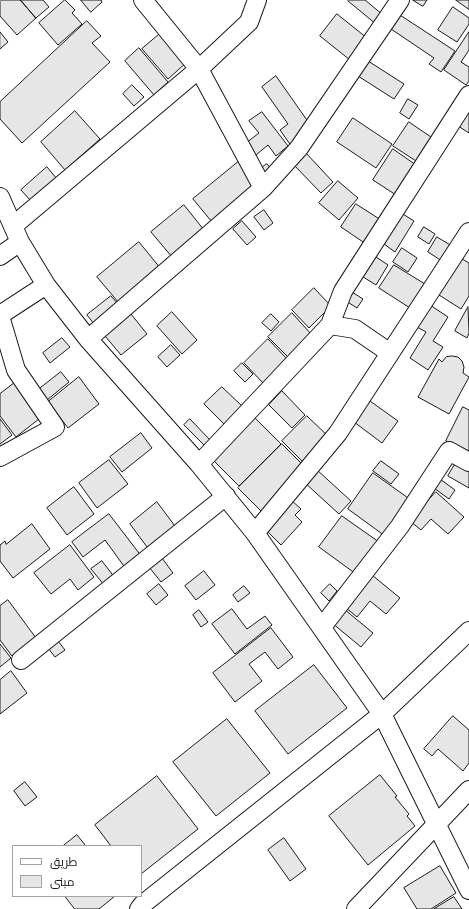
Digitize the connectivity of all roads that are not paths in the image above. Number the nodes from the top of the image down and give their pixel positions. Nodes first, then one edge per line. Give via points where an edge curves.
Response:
1 (143, 0) edge
2 (257, 0) edge
3 (400, 0) edge
4 (199, 68) junction
5 (469, 94) edge
6 (262, 188) junction
7 (0, 197) edge
8 (469, 232) edge
9 (16, 234) junction
10 (0, 256) edge
11 (46, 285) junction
12 (0, 316) edge
13 (330, 325) junction
14 (88, 339) junction
15 (390, 353) junction
16 (0, 457) edge
17 (469, 462) edge
18 (199, 464) junction
19 (226, 496) junction
20 (255, 533) junction
21 (322, 627) junction
22 (469, 631) edge
23 (21, 660) dead end
24 (382, 714) junction
25 (469, 790) edge
26 (436, 825) junction
27 (469, 890) edge
28 (139, 909) edge
29 (356, 909) edge

1 - 4 street
2 - 4 street via 249,22
3 - 6 street via 299,148
4 - 6 street
4 - 9 street
5 - 13 street via 342,291
6 - 14 street
7 - 9 street
8 - 15 street
9 - 10 street
9 - 11 street
11 - 12 street
11 - 14 street
12 - 16 street via 16,370 55,427
13 - 15 street via 355,329
13 - 18 street
14 - 18 street
15 - 20 street via 338,433
17 - 21 street via 449,451 400,526
18 - 19 street
19 - 20 street
19 - 23 street
20 - 21 street
21 - 24 street
22 - 24 street
24 - 26 street
24 - 28 street
25 - 26 street
26 - 27 street
26 - 29 street

